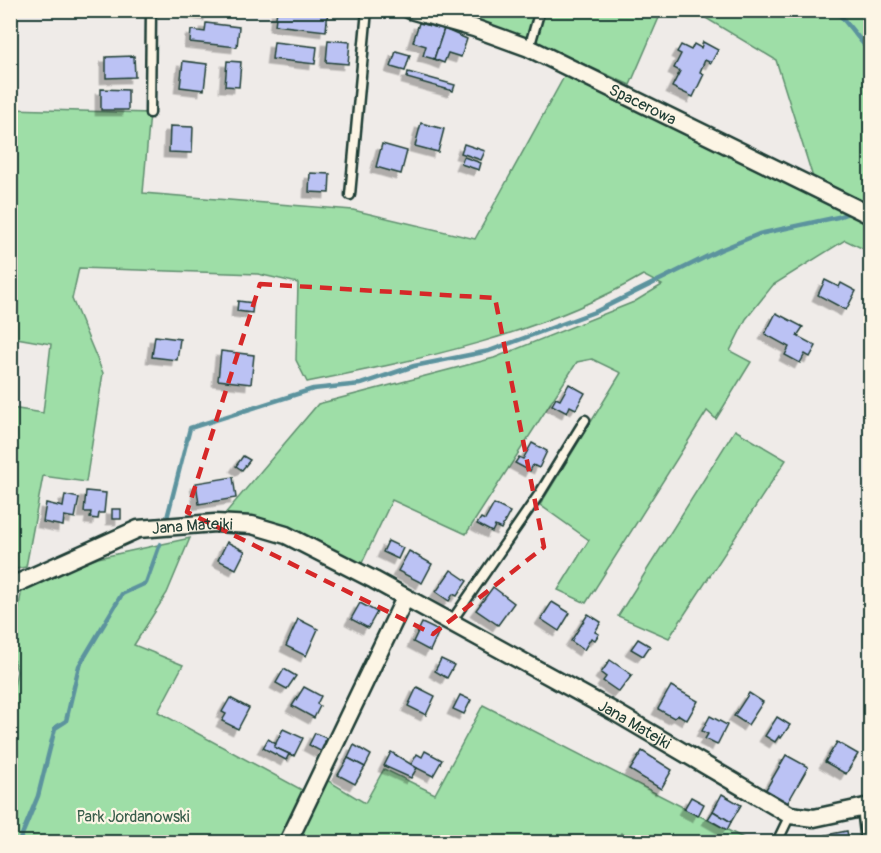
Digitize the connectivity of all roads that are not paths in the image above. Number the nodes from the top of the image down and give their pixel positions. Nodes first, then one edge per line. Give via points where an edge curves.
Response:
1 (151, 10) edge
2 (367, 10) edge
3 (410, 10) edge
4 (540, 10) edge
5 (529, 48) junction
6 (150, 113) dead end
7 (350, 195) dead end
8 (870, 215) edge
9 (585, 420) dead end
10 (10, 584) edge
11 (405, 598) junction
12 (451, 622) junction
13 (866, 807) edge
14 (790, 815) junction
15 (288, 843) edge
16 (777, 843) edge
17 (866, 843) edge

1 - 6 lane
2 - 7 lane
3 - 5 street, Spacerowa
4 - 5 lane
5 - 8 street, Spacerowa
9 - 12 lane
10 - 11 street, Jana Matejki via 138,529 215,523 252,525 286,535
11 - 12 street, Jana Matejki
11 - 15 street
12 - 14 street, Jana Matejki
13 - 14 street, Jana Matejki via 814,818
13 - 17 lane
14 - 16 lane

